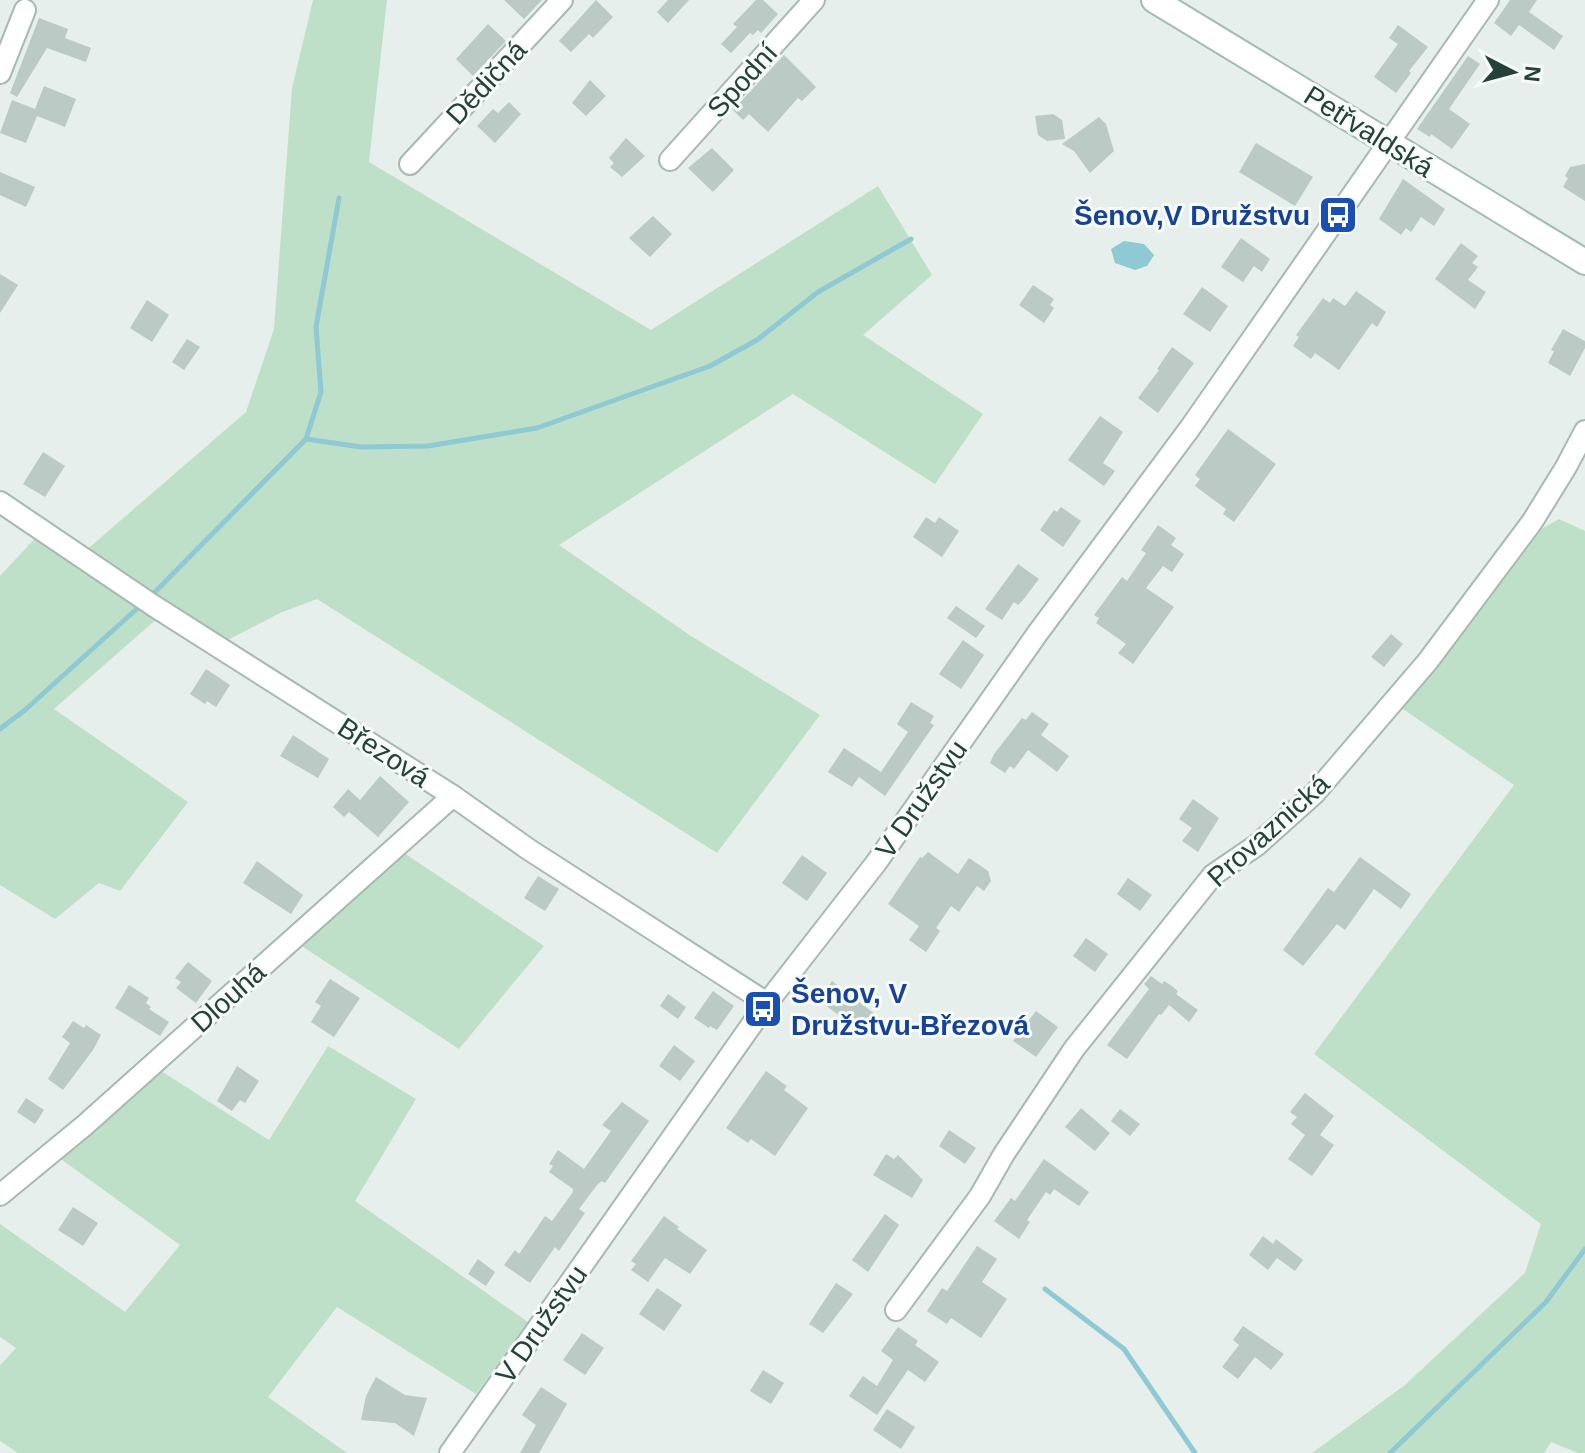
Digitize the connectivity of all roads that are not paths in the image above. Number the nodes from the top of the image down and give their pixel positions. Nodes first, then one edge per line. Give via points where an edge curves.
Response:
1 (562, 0) edge
2 (814, 0) edge
3 (1154, 0) edge
4 (1488, 0) edge
5 (25, 10) dead end
6 (0, 73) edge
7 (1388, 142) junction
8 (670, 160) dead end
9 (410, 164) dead end
10 (1585, 262) edge
11 (1585, 431) edge
12 (0, 502) edge
13 (453, 796) junction
14 (767, 1003) junction
15 (0, 1195) edge
16 (896, 1310) dead end
17 (450, 1453) edge

1 - 9 street, Dědičná
2 - 8 street, Spodní
3 - 7 main road, Petřvaldská
4 - 7 street, V Družstvu
5 - 6 street
7 - 10 main road, Petřvaldská
7 - 14 street, V Družstvu via 1190,428 876,863
11 - 16 street, Provaznická via 1532,522 1428,661 1315,793 1257,845 1213,875 1074,1049 980,1196
12 - 13 street, Březová
13 - 14 street, Březová
13 - 15 street, Dlouhá
14 - 17 street, V Družstvu

